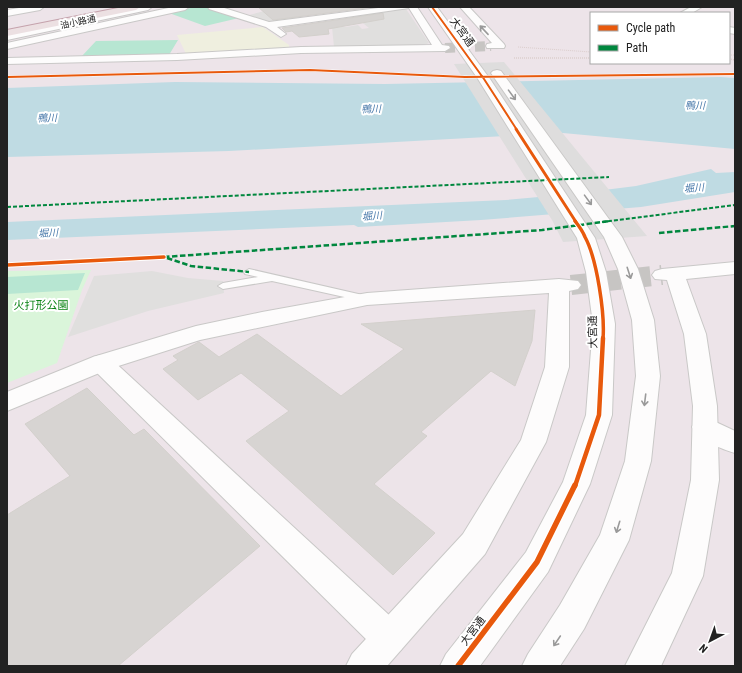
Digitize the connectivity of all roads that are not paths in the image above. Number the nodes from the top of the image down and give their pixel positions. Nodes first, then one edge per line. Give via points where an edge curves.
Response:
1 (40, 7) edge
2 (95, 7) edge
3 (136, 7) edge
4 (148, 7) edge
5 (185, 7) edge
6 (212, 7) edge
7 (406, 7) edge
8 (413, 7) edge
9 (432, 7) edge
10 (464, 7) edge
11 (698, 7) edge
12 (687, 12) edge
13 (7, 13) edge
14 (46, 15) dead end
15 (7, 23) edge
16 (269, 25) junction
17 (7, 33) edge
18 (7, 37) edge
19 (7, 46) edge
20 (495, 46) road end
21 (301, 50) junction
22 (7, 61) edge
23 (490, 63) dead end
24 (735, 268) edge
25 (249, 272) dead end
26 (275, 278) junction
27 (223, 286) dead end
28 (367, 299) junction
29 (101, 363) junction
30 (7, 402) edge
31 (705, 426) junction
32 (735, 443) edge
33 (389, 638) junction
34 (364, 666) edge
35 (458, 666) edge
36 (540, 666) edge
37 (643, 666) edge

1 - 13 street
2 - 15 highway
3 - 17 highway
4 - 18 street, 油小路通
5 - 19 street
6 - 16 street
7 - 16 street
8 - 21 street via 442,48
9 - 35 street, 大宮通 via 473,64 586,238 596,272 604,324 599,415 576,484 536,562
20 -> 10 street
11 - 12 street
14 - 15 street, 油小路通
16 - 21 street
21 - 22 street via 177,57
23 -> 36 street via 613,237 628,269 643,320 648,376 638,461 614,540 572,617
24 - 31 street via 669,274 695,334 705,406
25 - 26 lane
26 - 27 lane
26 - 28 lane
28 - 29 street via 196,333
28 - 33 street via 565,285 557,367 533,442 474,544
29 - 30 street
29 - 33 street
31 - 32 street
31 - 37 street via 705,480 687,576
33 - 34 street

